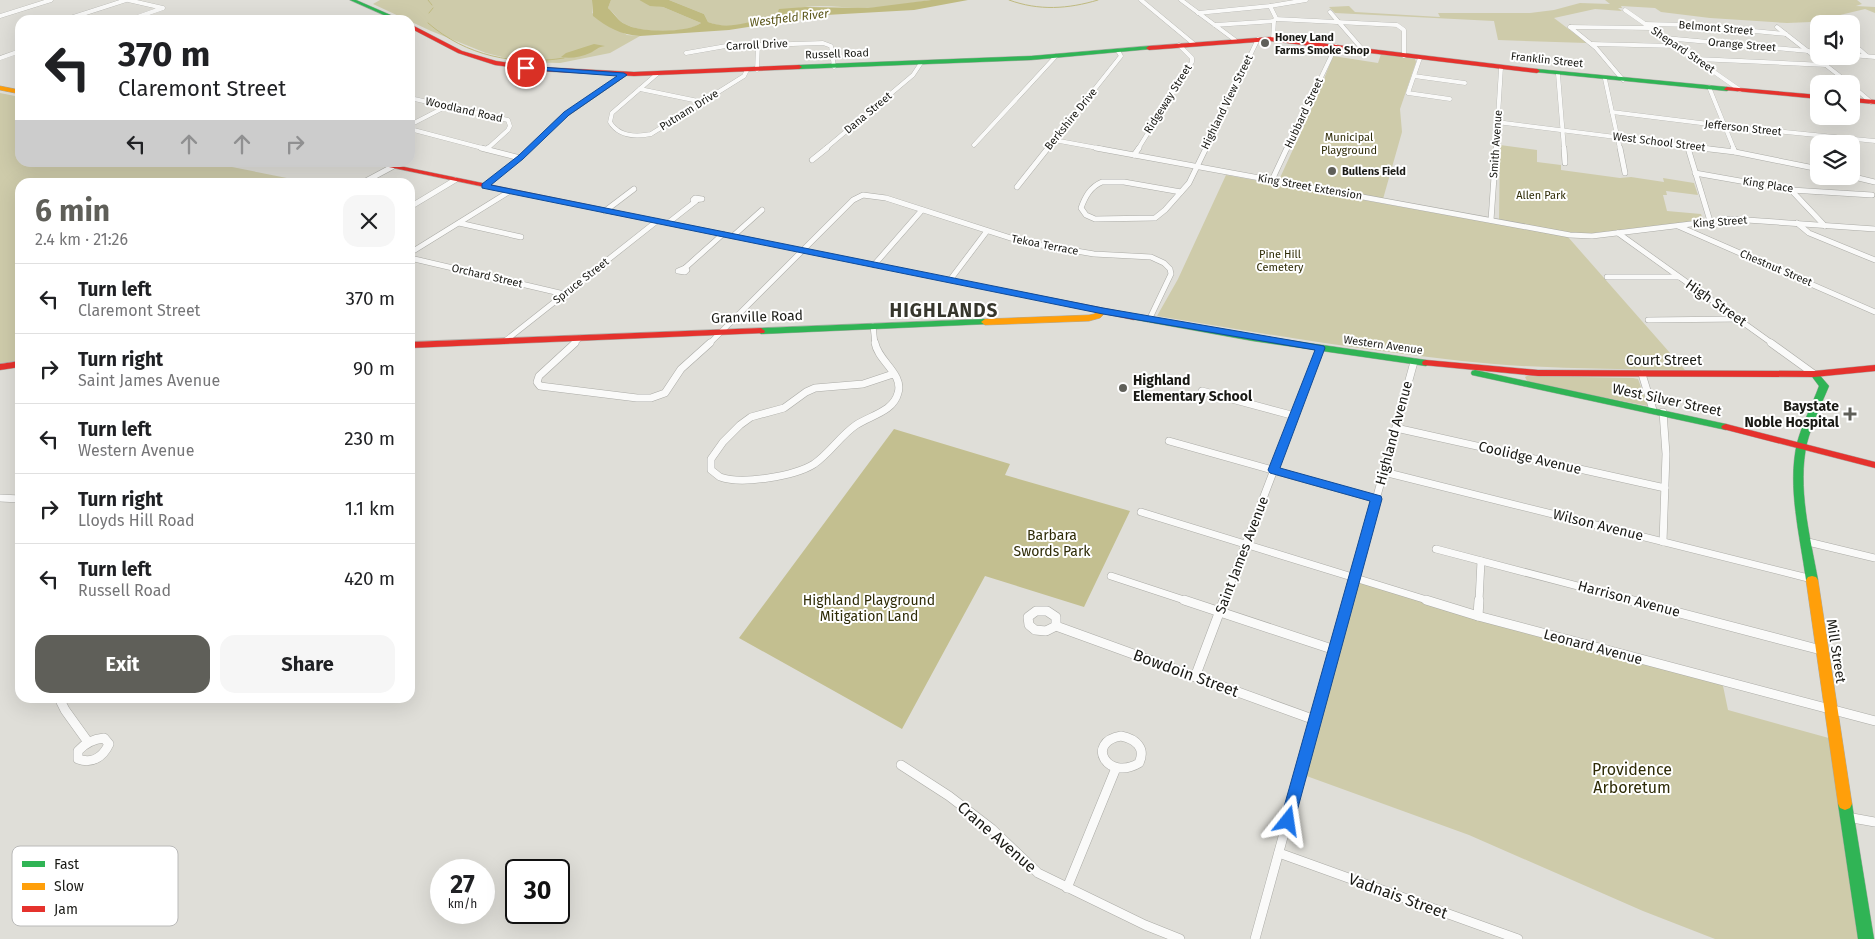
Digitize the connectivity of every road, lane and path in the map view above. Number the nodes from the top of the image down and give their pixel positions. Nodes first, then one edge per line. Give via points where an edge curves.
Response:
1 (51, 0) edge
2 (127, 0) edge
3 (352, 0) edge
4 (1141, 0) edge
5 (1182, 0) edge
6 (1302, 0) edge
7 (1306, 0) edge
8 (1279, 5) junction
9 (1270, 6) junction
10 (1625, 10) dead end
11 (1330, 12) dead end
12 (1198, 13) junction
13 (80, 15) edge
14 (143, 15) edge
15 (387, 15) edge
16 (0, 16) edge
17 (1275, 20) junction
18 (1339, 22) junction
19 (1645, 24) junction
20 (1215, 25) junction
21 (1777, 27) dead end
22 (1651, 28) junction
23 (415, 29) edge
24 (1786, 34) junction
25 (1665, 38) junction
26 (1258, 39) junction
27 (1273, 39) junction
28 (1235, 40) junction
29 (1194, 44) junction
30 (1592, 44) junction
31 (758, 45) junction
32 (1179, 45) junction
33 (1336, 46) junction
34 (1678, 46) junction
35 (1860, 48) edge
36 (1364, 50) junction
37 (1118, 51) junction
38 (1808, 51) junction
39 (692, 52) dead end
40 (15, 53) edge
41 (1056, 56) junction
42 (1404, 56) junction
43 (1872, 57) edge
44 (0, 58) edge
45 (1420, 58) junction
46 (1696, 59) junction
47 (920, 63) junction
48 (1826, 66) junction
49 (834, 67) junction
50 (1501, 68) junction
51 (752, 70) junction
52 (657, 74) junction
53 (1558, 74) junction
54 (624, 75) junction
55 (1838, 75) edge
56 (1414, 76) junction
57 (1605, 79) junction
58 (1623, 80) junction
59 (1464, 83) dead end
60 (1709, 87) junction
61 (0, 88) edge
62 (640, 89) junction
63 (1740, 90) junction
64 (15, 91) edge
65 (1860, 91) edge
66 (1810, 96) edge
67 (415, 99) edge
68 (1450, 99) dead end
69 (1860, 101) edge
70 (703, 102) junction
71 (1873, 102) edge
72 (447, 106) junction
73 (1612, 112) junction
74 (415, 122) edge
75 (1498, 122) junction
76 (1725, 126) junction
77 (415, 130) edge
78 (1562, 130) junction
79 (1617, 137) junction
80 (1054, 140) junction
81 (1875, 141) edge
82 (974, 145) dead end
83 (1688, 146) junction
84 (487, 149) junction
85 (1735, 152) junction
86 (1134, 155) junction
87 (520, 158) junction
88 (812, 160) dead end
89 (1565, 163) dead end
90 (1196, 166) junction
91 (388, 167) edge
92 (392, 168) junction
93 (1810, 168) edge
94 (1625, 173) dead end
95 (1695, 173) junction
96 (372, 178) edge
97 (1860, 178) edge
98 (455, 180) junction
99 (1272, 180) junction
100 (1875, 182) edge
101 (484, 186) junction
102 (1017, 187) dead end
103 (1791, 190) junction
104 (510, 191) junction
105 (631, 191) dead end
106 (1181, 192) junction
107 (1872, 196) dead end
108 (696, 201) dead end
109 (415, 204) edge
110 (604, 210) junction
111 (762, 210) dead end
112 (922, 210) junction
113 (1491, 220) junction
114 (657, 221) junction
115 (1710, 221) junction
116 (459, 223) junction
117 (668, 223) junction
118 (1797, 223) junction
119 (1677, 225) junction
120 (1825, 226) junction
121 (1875, 229) edge
122 (987, 232) junction
123 (1618, 233) junction
124 (1566, 234) joint
125 (728, 235) junction
126 (522, 237) dead end
127 (415, 250) edge
128 (803, 251) junction
129 (415, 259) edge
130 (1875, 260) edge
131 (874, 265) junction
132 (684, 268) dead end
133 (1679, 276) junction
134 (1607, 277) dead end
135 (950, 280) junction
136 (564, 294) junction
137 (1103, 311) junction
138 (1875, 312) edge
139 (1739, 319) junction
140 (1150, 320) junction
141 (1648, 320) dead end
142 (873, 326) junction
143 (720, 333) junction
144 (580, 338) junction
145 (505, 341) junction
146 (415, 345) edge
147 (1320, 348) junction
148 (1414, 362) junction
149 (15, 365) edge
150 (0, 367) edge
151 (1452, 367) junction
152 (1875, 368) edge
153 (1515, 371) junction
154 (894, 374) junction
155 (1642, 374) junction
156 (1814, 374) junction
157 (1530, 386) junction
158 (1202, 391) dead end
159 (1658, 411) junction
160 (1295, 416) junction
161 (1396, 428) junction
162 (1169, 441) dead end
163 (1802, 445) junction
164 (1875, 465) edge
165 (1274, 470) junction
166 (1384, 472) junction
167 (1665, 488) junction
168 (0, 498) edge
169 (15, 498) edge
170 (1376, 499) junction
171 (1142, 512) dead end
172 (1804, 541) junction
173 (1664, 542) junction
174 (1246, 544) junction
175 (1436, 549) dead end
176 (1875, 558) edge
177 (1481, 561) junction
178 (1111, 576) dead end
179 (1355, 578) junction
180 (1812, 579) junction
181 (1220, 612) junction
182 (1478, 616) junction
183 (1056, 626) dead end
184 (1335, 650) junction
185 (1821, 650) junction
186 (1195, 677) junction
187 (62, 703) edge
188 (1832, 711) junction
189 (1316, 720) junction
190 (1875, 721) edge
191 (88, 742) dead end
192 (901, 765) dead end
193 (1116, 768) dead end
194 (1847, 817) junction
195 (1875, 822) edge
196 (1279, 853) junction
197 (1067, 888) junction
198 (1180, 939) edge
199 (1255, 939) edge
200 (1518, 939) edge
201 (1866, 939) edge

1 - 16 street
2 - 13 street
2 - 14 street via 163,8
3 - 15 main road
4 - 29 street
5 - 12 street
6 - 8 street
7 - 8 street
8 - 9 street
9 - 12 street
9 - 17 street
10 - 19 street, Shepard Street
11 - 18 street
12 - 20 street
17 - 18 street
17 - 20 street
17 - 27 street
18 - 36 street
18 - 42 street via 1400,25 1404,30
19 - 22 street, Shepard Street
19 - 24 street, Belmont Street
20 - 28 street
21 - 24 street
22 - 25 street, Shepard Street
22 - 30 street via 1570,26
23 - 54 main road, Russell Road via 460,52 495,63
24 - 38 street
25 - 34 street, Shepard Street
25 - 38 street, Orange Street
26 - 27 main road, Russell Road
26 - 28 main road, Russell Road
26 - 90 street, Highland View Street
27 - 33 main road, Franklin Street
28 - 29 main road, Russell Road
29 - 32 main road, Russell Road
30 - 34 street
30 - 58 street
31 - 39 street, Carroll Drive via 723,46
31 - 49 street, Carroll Drive via 827,43 832,46
31 - 51 street
32 - 37 main road, Russell Road
32 - 86 street, Ridgeway Street via 1192,62
33 - 36 main road, Franklin Street
33 - 99 street, Hubbard Street
34 - 46 street, Shepard Street
35 - 43 street
36 - 42 main road, Franklin Street
37 - 41 main road, Russell Road
37 - 80 street, Berkshire Drive via 1121,56
38 - 48 street
40 - 44 street
41 - 47 main road, Russell Road
41 - 82 street
42 - 45 main road, Franklin Street
45 - 50 main road, Franklin Street
45 - 56 street
46 - 48 street
46 - 63 street, Shepard Street
47 - 49 main road, Russell Road
47 - 88 street, Dana Street via 913,75
48 - 55 street
49 - 51 main road, Russell Road
50 - 53 main road, Franklin Street
50 - 75 street, Smith Avenue
51 - 52 main road, Russell Road
51 - 70 street, Putnam Drive
52 - 54 main road, Russell Road
52 - 62 street, Putnam Drive
53 - 57 main road, Franklin Street
53 - 78 street
54 - 87 main road via 566,114
56 - 59 street
56 - 68 street via 1408,92
57 - 58 main road, Franklin Street
57 - 73 street
58 - 60 main road, Franklin Street
60 - 63 main road, Franklin Street
60 - 76 street
61 - 64 main road
62 - 70 street
62 - 70 street, Putnam Drive via 610,116 610,125 620,132 651,134
63 - 66 main road, Franklin Street
65 - 71 street
67 - 72 street, Woodland Road
69 - 71 main road
72 - 74 street
72 - 84 street, Woodland Road via 508,120 508,130
73 - 76 street, Jefferson Street
73 - 79 street
75 - 78 street, West School Street
75 - 113 street, Smith Avenue
76 - 81 street, Jefferson Street
76 - 85 street
77 - 84 street
78 - 79 street, West School Street
78 - 89 street
79 - 83 street, West School Street
79 - 94 street
80 - 86 street, King Street Extension
80 - 102 street, Berkshire Drive
83 - 85 street, West School Street
83 - 95 street
84 - 87 street
85 - 93 street, West School Street
86 - 90 street, King Street Extension
87 - 101 main road
90 - 99 street, King Street Extension
90 - 106 street, Highland View Street
91 - 92 main road, Western Avenue
92 - 96 street
92 - 98 main road, Western Avenue
95 - 103 street, King Place
95 - 115 street
97 - 100 street
98 - 101 main road, Western Avenue
98 - 109 street
99 - 113 street, King Street Extension
101 - 104 main road, Western Avenue
103 - 107 street, King Place
103 - 120 street
104 - 110 main road, Western Avenue
104 - 116 street
105 - 110 street
106 - 106 street, Highland View Street via 1101,182 1094,186 1081,208 1086,216 1095,219 1155,218 1163,215
108 - 117 street
110 - 114 main road, Western Avenue
111 - 125 street
112 - 122 street, Tekoa Terrace
112 - 128 street, Tekoa Terrace via 882,197 867,195 855,198
112 - 131 street
113 - 124 street, King Street Extension
114 - 117 main road, Western Avenue
114 - 136 street, Spruce Street
115 - 118 street, King Street
115 - 119 street, King Street
116 - 126 street
116 - 127 street
117 - 125 main road, Western Avenue
118 - 120 street, King Street
118 - 130 street via 1809,233
119 - 123 street, King Street
119 - 138 street, Chestnut Street
120 - 121 street, King Street
122 - 135 street
122 - 140 street, Tekoa Terrace via 1029,243 1098,254 1145,256 1164,263 1170,269 1171,278
123 - 124 street, King Street
123 - 133 street, High Street
125 - 128 main road, Western Avenue
125 - 132 street
128 - 131 main road, Western Avenue
128 - 143 street
129 - 136 street, Orchard Street
131 - 135 main road, Western Avenue
133 - 134 street
133 - 139 street, High Street
135 - 137 main road, Western Avenue
136 - 145 street, Spruce Street
137 - 140 main road, Western Avenue
137 - 142 main road, Granville Road via 1089,318
139 - 141 street
139 - 156 street, High Street
140 - 147 main road, Western Avenue
142 - 143 main road, Granville Road
142 - 154 street via 877,351
143 - 144 main road, Granville Road
143 - 144 street via 678,372 665,393 651,398 540,386 537,382 539,376
144 - 145 main road, Granville Road
145 - 146 main road, Granville Road
147 - 148 main road, Western Avenue
147 - 160 street, Saint James Avenue
148 - 151 main road, Western Avenue
148 - 161 street, Highland Avenue
149 - 150 main road
151 - 153 main road, Court Street
151 - 157 main road, West Silver Street
152 - 156 main road, Court Street
153 - 155 main road, Court Street
153 - 157 main road
154 - 154 street via 899,393 891,406 858,424 810,466 785,474 734,480 717,476 711,469 710,458 714,452 747,419 784,408 811,389 861,384
155 - 156 main road, Court Street
155 - 159 street
156 - 163 main road, Mill Street via 1824,386
157 - 159 main road, West Silver Street
158 - 160 street
159 - 163 main road, West Silver Street
159 - 167 street via 1666,454
160 - 165 street, Saint James Avenue
161 - 166 street, Highland Avenue
161 - 167 street, Coolidge Avenue
162 - 165 street
163 - 164 main road, West Silver Street
163 - 172 main road, Mill Street via 1800,493
165 - 170 street
165 - 174 street, Saint James Avenue
166 - 170 street, Highland Avenue
166 - 173 street, Wilson Avenue
167 - 173 street
168 - 169 street
170 - 179 street, Highland Avenue
171 - 174 street, Leonard Avenue
172 - 176 street
172 - 180 main road, Mill Street
173 - 180 street, Wilson Avenue
174 - 179 street, Leonard Avenue
174 - 181 street, Saint James Avenue
175 - 177 street, Harrison Avenue
177 - 182 street
177 - 185 street, Harrison Avenue
178 - 181 street
179 - 182 street, Leonard Avenue
179 - 184 street, Highland Avenue
180 - 185 main road, Mill Street
181 - 184 street
181 - 186 street, Saint James Avenue
182 - 188 street, Leonard Avenue
183 - 186 street, Bowdoin Street
184 - 189 street, Highland Avenue
185 - 188 main road, Mill Street
186 - 189 street, Bowdoin Street
187 - 191 street
188 - 190 street, Leonard Avenue
188 - 194 main road, Mill Street
189 - 196 street, Highland Avenue
192 - 197 street, Crane Avenue via 992,829 1038,873
193 - 197 street
194 - 195 street
194 - 201 main road, Mill Street
196 - 199 street, Highland Avenue
196 - 200 street, Vadnais Street
197 - 198 street, Crane Avenue

